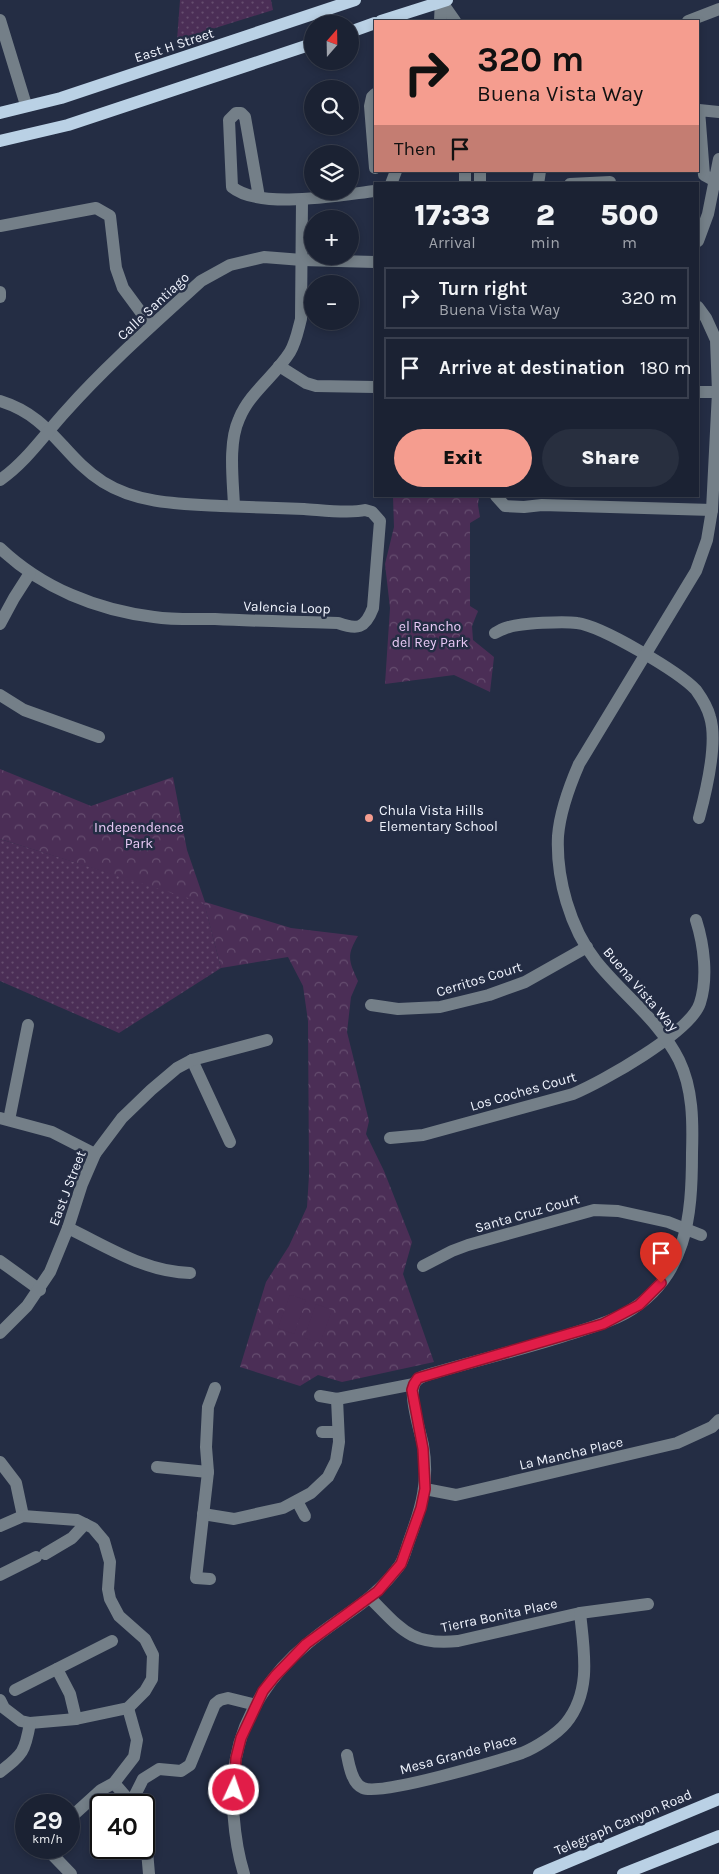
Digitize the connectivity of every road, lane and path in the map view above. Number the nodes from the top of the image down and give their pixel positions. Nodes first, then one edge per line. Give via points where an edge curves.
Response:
1 (355, 0) edge
2 (443, 0) edge
3 (719, 9) edge
4 (0, 20) edge
5 (384, 20) edge
6 (440, 20) edge
7 (454, 20) edge
8 (691, 20) edge
9 (374, 23) edge
10 (359, 29) edge
11 (304, 47) edge
12 (374, 95) edge
13 (26, 106) junction
14 (719, 112) edge
15 (0, 113) edge
16 (0, 141) edge
17 (374, 157) edge
18 (719, 159) edge
19 (714, 181) junction
20 (374, 191) edge
21 (259, 197) junction
22 (302, 200) junction
23 (0, 226) edge
24 (699, 238) edge
25 (302, 260) junction
26 (374, 262) edge
27 (0, 292) edge
28 (0, 297) edge
29 (699, 308) edge
30 (151, 326) junction
31 (279, 366) junction
32 (374, 387) edge
33 (699, 392) edge
34 (718, 392) junction
35 (0, 402) edge
36 (50, 430) junction
37 (0, 480) edge
38 (497, 497) edge
39 (234, 506) junction
40 (712, 510) junction
41 (0, 548) edge
42 (30, 573) junction
43 (0, 624) edge
44 (495, 633) dead end
45 (644, 655) junction
46 (0, 695) edge
47 (99, 737) dead end
48 (699, 818) dead end
49 (696, 920) dead end
50 (587, 948) junction
51 (371, 1005) dead end
52 (28, 1025) dead end
53 (666, 1038) junction
54 (266, 1040) dead end
55 (192, 1060) junction
56 (4, 1119) edge
57 (390, 1138) dead end
58 (230, 1142) dead end
59 (95, 1154) junction
60 (68, 1228) junction
61 (687, 1229) junction
62 (701, 1235) dead end
63 (0, 1261) edge
64 (423, 1266) dead end
65 (190, 1273) dead end
66 (40, 1290) junction
67 (0, 1334) edge
68 (414, 1384) junction
69 (214, 1388) dead end
70 (320, 1396) dead end
71 (336, 1399) junction
72 (719, 1420) edge
73 (322, 1432) dead end
74 (338, 1432) junction
75 (0, 1462) edge
76 (157, 1467) dead end
77 (208, 1472) junction
78 (425, 1489) junction
79 (297, 1501) junction
80 (203, 1514) junction
81 (23, 1516) junction
82 (305, 1516) dead end
83 (85, 1524) junction
84 (0, 1526) edge
85 (0, 1574) edge
86 (210, 1579) dead end
87 (370, 1598) junction
88 (648, 1604) dead end
89 (580, 1613) junction
90 (112, 1641) dead end
91 (58, 1669) junction
92 (15, 1690) dead end
93 (0, 1700) edge
94 (256, 1705) junction
95 (128, 1708) junction
96 (76, 1720) junction
97 (30, 1723) junction
98 (347, 1755) dead end
99 (0, 1772) edge
100 (114, 1784) junction
101 (123, 1794) edge
102 (136, 1794) edge
103 (719, 1799) edge
104 (80, 1809) edge
105 (719, 1836) edge
106 (57, 1859) edge
107 (148, 1859) edge
108 (71, 1874) edge
109 (149, 1874) edge
110 (244, 1874) edge
111 (539, 1874) edge
112 (623, 1874) edge

1 - 13 main road, East H Street via 61,98
2 - 5 main road
2 - 6 street
2 - 7 street
3 - 8 street
4 - 13 street
9 - 10 main road
11 - 16 main road via 68,124
12 - 17 street via 370,106
13 - 15 main road, East H Street
14 - 19 street via 699,110 704,175
18 - 19 street
19 - 24 street via 708,214
20 - 22 street
21 - 21 street via 245,117 236,113 229,120 232,187 238,192
21 - 22 street
22 - 25 street
23 - 30 street via 96,208 110,216 116,268 123,288
25 - 26 street, Calle Santiago
25 - 30 street, Calle Santiago via 264,257 230,265 201,281
25 - 31 street via 297,335
27 - 28 street
29 - 34 street, Buena Vista Way via 716,340
30 - 36 street, Calle Santiago
31 - 32 street via 316,386
31 - 39 street via 248,401 238,420 233,441
33 - 34 street
34 - 40 street, Buena Vista Way
35 - 36 street, Valencia Loop via 35,417
36 - 37 street, Calle Santiago via 12,472
36 - 39 street, Valencia Loop via 88,471 121,492 164,502
38 - 40 street via 505,506
39 - 42 street, Valencia Loop via 372,512 380,521 369,619 352,628 338,623 156,618 94,604
40 - 45 street, Buena Vista Way via 707,540 696,571
41 - 42 street, Valencia Loop
42 - 43 street
44 - 45 street via 521,625 578,623 605,632
45 - 48 street via 697,691 710,715 711,762
45 - 50 street, Buena Vista Way via 579,764 567,793 558,834 563,885
46 - 47 street via 24,710
49 - 53 street, Los Coches Court via 704,957 700,1004 693,1017
50 - 51 street, Cerritos Court via 525,982 489,995 432,1008 398,1009
50 - 53 street, Buena Vista Way
52 - 56 street
53 - 57 street, Los Coches Court via 597,1084 573,1094 423,1135
53 - 61 street, Buena Vista Way via 679,1059 690,1096 692,1184
54 - 55 street, East J Street
55 - 58 street
55 - 59 street, East J Street via 177,1068 122,1118
56 - 59 street via 52,1132
59 - 60 street, East J Street
60 - 65 street via 146,1266
60 - 66 street, East J Street
61 - 62 street, Santa Cruz Court
61 - 64 street, Santa Cruz Court via 618,1211 594,1210 468,1245
61 - 68 street, Buena Vista Way via 678,1257 667,1275 648,1298 626,1313 603,1324 418,1378
63 - 66 street
66 - 67 street, East J Street
68 - 71 street, Buena Vista Way
68 - 78 street
69 - 77 street via 208,1408
70 - 71 street
71 - 74 street
72 - 78 street, La Mancha Place via 712,1427 677,1443 456,1495
73 - 74 street
74 - 79 street via 336,1461 328,1477
75 - 81 street via 16,1483
76 - 77 street
77 - 80 street
78 - 87 street via 401,1564
79 - 80 street via 283,1508 234,1519
79 - 82 street
80 - 86 street via 196,1578
81 - 83 street via 77,1520
81 - 84 street
83 - 85 street via 72,1538
83 - 95 street via 104,1541 110,1562 109,1594 119,1616 145,1639 153,1655 152,1679
87 - 89 street, Tierra Bonita Place via 403,1631 418,1639 439,1643
87 - 94 street via 306,1644 275,1676
88 - 89 street, Tierra Bonita Place
89 - 98 street, Mesa Grande Place via 585,1674 579,1700 557,1732 524,1752 420,1782 370,1790 356,1784
90 - 91 street
91 - 92 street
91 - 96 street via 70,1694
93 - 97 street via 4,1708 21,1721
94 - 102 street via 228,1698 220,1700 215,1704 190,1764 181,1771 159,1769 143,1779
94 - 110 street via 236,1758 233,1805 238,1855
95 - 96 street
95 - 100 street via 137,1749
96 - 97 street
97 - 99 street via 21,1756
100 - 101 street
100 - 104 street via 101,1790
103 - 111 main road, Telegraph Canyon Road
105 - 112 main road
106 - 108 street
107 - 109 street

